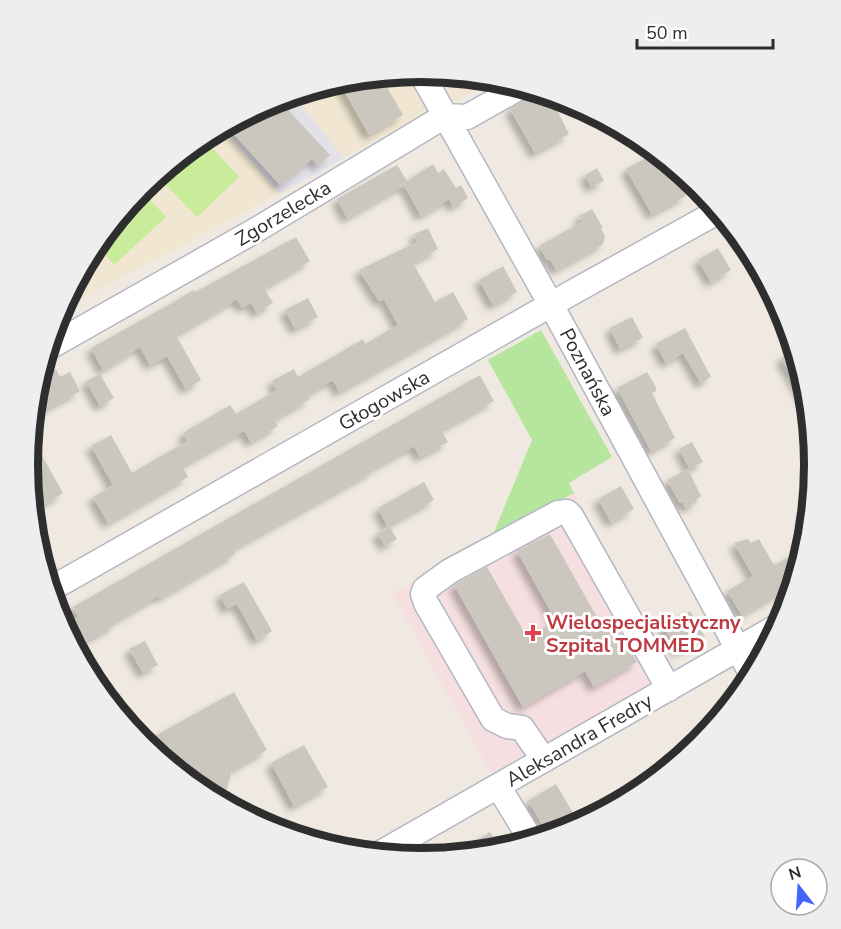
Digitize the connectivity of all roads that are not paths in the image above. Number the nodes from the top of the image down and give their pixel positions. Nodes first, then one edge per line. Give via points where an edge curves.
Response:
1 (426, 82) edge
2 (510, 93) edge
3 (445, 116) junction
4 (711, 215) edge
5 (551, 304) junction
6 (58, 342) edge
7 (57, 585) edge
8 (764, 634) edge
9 (737, 650) junction
10 (746, 665) edge
11 (669, 689) junction
12 (544, 760) junction
13 (498, 786) junction
14 (526, 832) edge
15 (392, 847) edge

1 - 3 street, Poznańska
2 - 3 street, Zgorzelecka via 467,117
3 - 5 street, Poznańska
3 - 6 street, Zgorzelecka via 256,230
4 - 5 street, Głogowska
5 - 7 street, Głogowska
5 - 9 street, Poznańska
8 - 9 street, Aleksandra Fredry
9 - 10 street, Poznańska
9 - 11 street, Aleksandra Fredry
11 - 12 street, Aleksandra Fredry
11 - 12 street via 567,512 558,513 450,571 425,589 426,603 493,719 522,728
12 - 13 street, Aleksandra Fredry
13 - 14 street
13 - 15 street, Aleksandra Fredry

